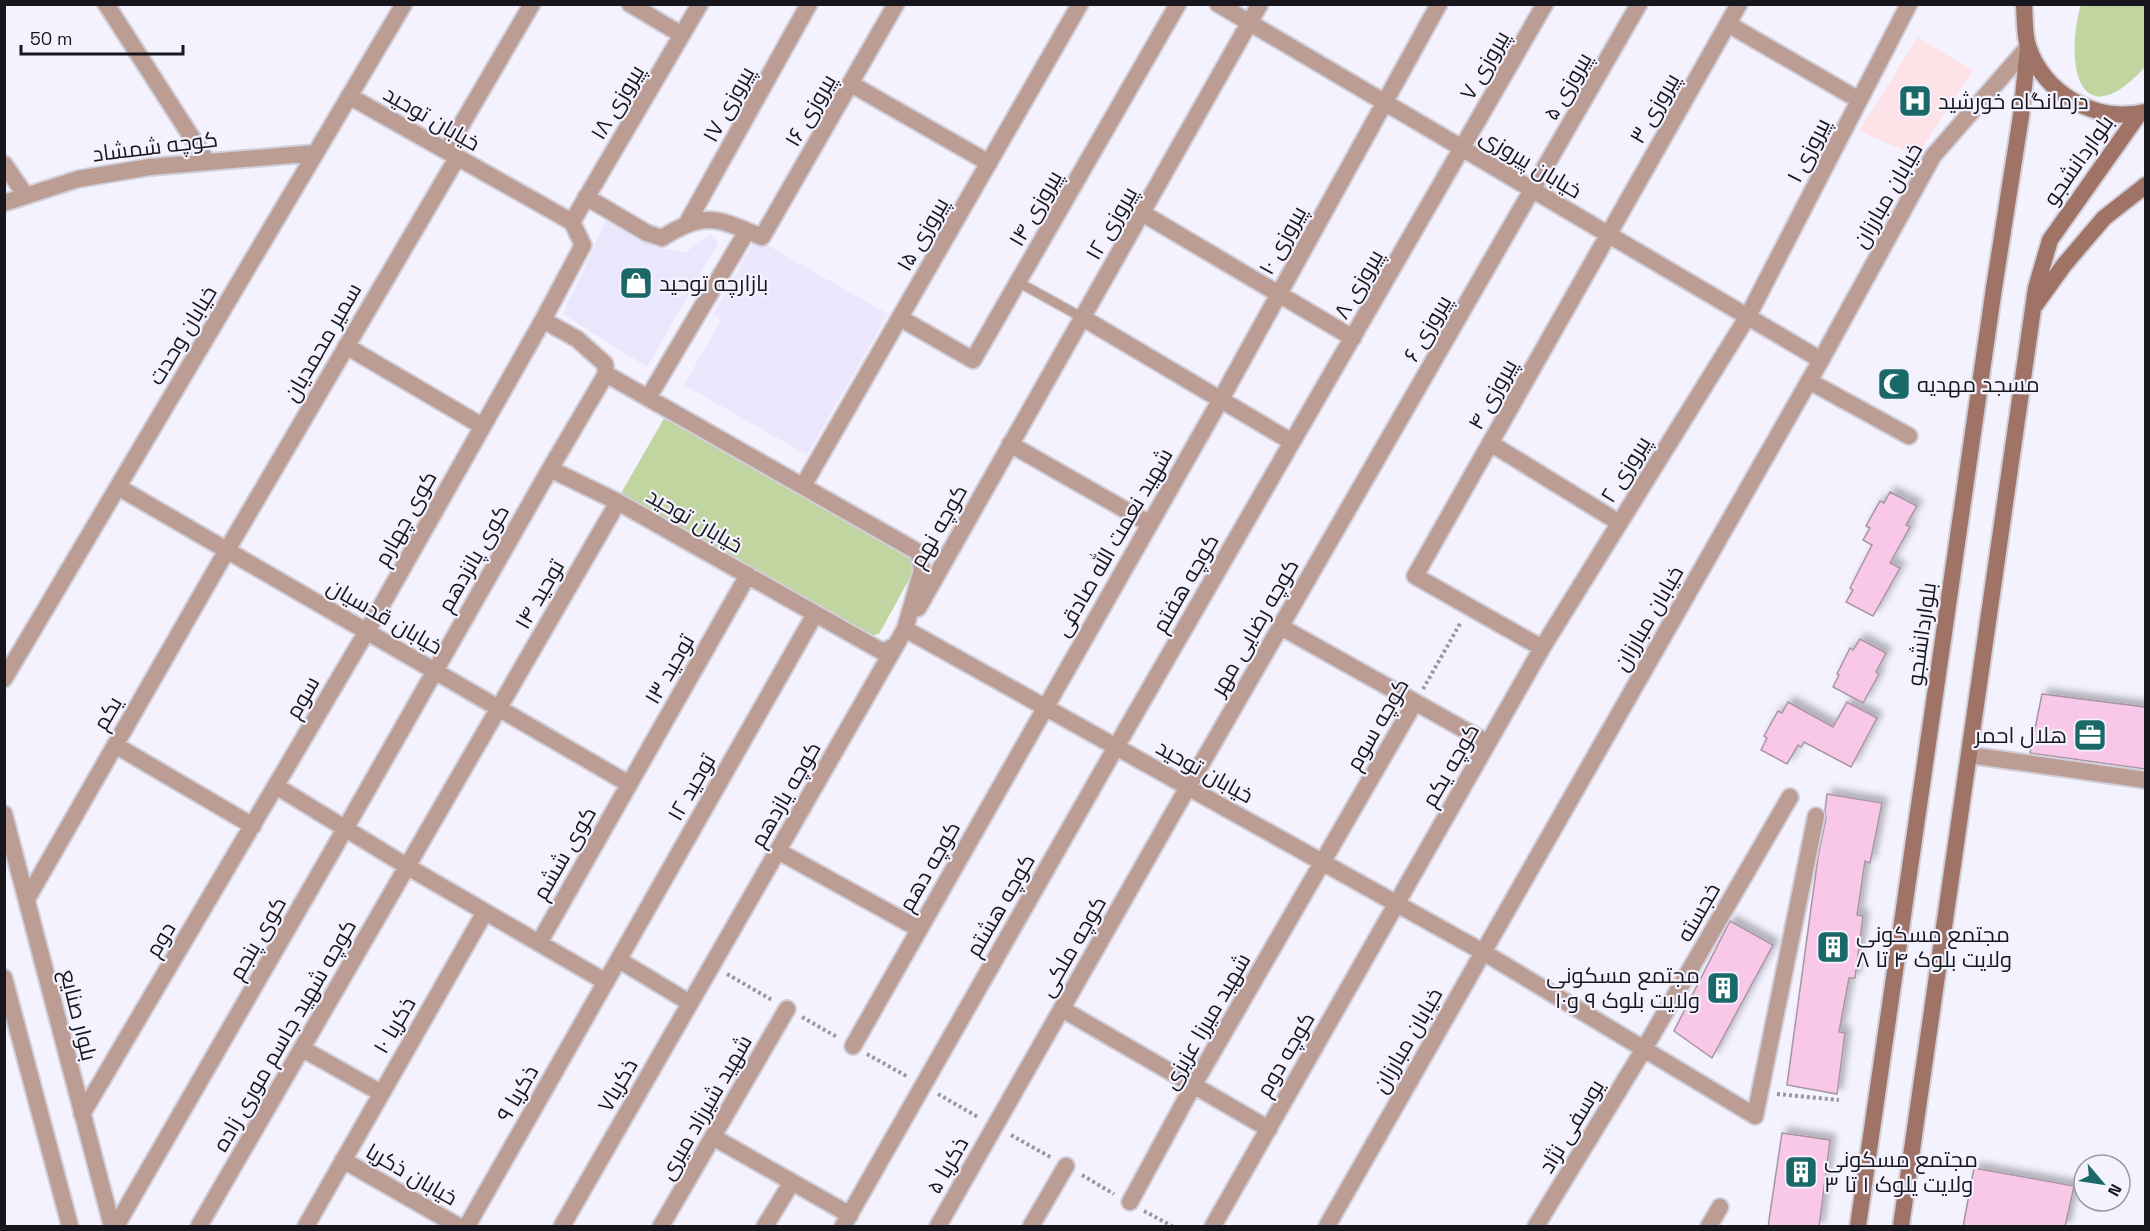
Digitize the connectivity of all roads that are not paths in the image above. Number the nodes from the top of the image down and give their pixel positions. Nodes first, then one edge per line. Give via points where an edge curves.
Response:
1 (106, 4) edge
2 (532, 4) edge
3 (630, 4) edge
4 (700, 4) edge
5 (809, 4) edge
6 (896, 4) edge
7 (1080, 4) edge
8 (1178, 4) edge
9 (1218, 4) edge
10 (1260, 4) edge
11 (1439, 4) edge
12 (1640, 4) edge
13 (1739, 4) edge
14 (1909, 4) edge
15 (2022, 4) edge
16 (1544, 5) edge
17 (400, 8) edge
18 (1250, 23) junction
19 (1728, 24) junction
20 (682, 35) junction
21 (2027, 40) junction
22 (850, 84) junction
23 (349, 96) junction
24 (1859, 100) junction
25 (1384, 102) junction
26 (2142, 113) edge
27 (1462, 148) junction
28 (316, 153) junction
29 (452, 154) junction
30 (207, 161) junction
31 (989, 162) junction
32 (4, 164) edge
33 (2145, 185) edge
34 (1533, 190) junction
35 (26, 196) junction
36 (586, 197) junction
37 (4, 203) edge
38 (1142, 213) junction
39 (572, 222) junction
40 (686, 225) junction
41 (755, 234) junction
42 (1608, 234) junction
43 (1018, 282) junction
44 (1278, 294) junction
45 (2034, 307) junction
46 (1748, 316) junction
47 (900, 318) junction
48 (1083, 318) junction
49 (543, 320) junction
50 (1353, 338) junction
51 (346, 346) junction
52 (1821, 360) junction
53 (606, 374) junction
54 (1809, 381) junction
55 (648, 398) junction
56 (1221, 399) junction
57 (482, 426) junction
58 (1909, 436) dead end
59 (1292, 442) junction
60 (1490, 443) junction
61 (1010, 444) junction
62 (550, 469) junction
63 (803, 486) junction
64 (118, 487) junction
65 (1360, 489) joint
66 (618, 502) junction
67 (1618, 522) junction
68 (1150, 524) junction
69 (226, 550) junction
70 (748, 575) junction
71 (816, 614) junction
72 (1281, 627) junction
73 (905, 629) junction
74 (367, 632) junction
75 (896, 645) junction
76 (1542, 648) junction
77 (434, 671) junction
78 (4, 679) edge
79 (1415, 702) junction
80 (1045, 708) junction
81 (499, 709) junction
82 (1488, 743) junction
83 (115, 745) junction
84 (1116, 747) junction
85 (1969, 755) junction
86 (2145, 780) edge
87 (629, 784) junction
88 (276, 786) junction
89 (1188, 787) junction
90 (1790, 797) dead end
91 (4, 814) edge
92 (1816, 816) dead end
93 (253, 826) junction
94 (345, 829) junction
95 (778, 851) junction
96 (1324, 863) junction
97 (408, 867) junction
98 (27, 899) junction
99 (1396, 904) junction
100 (485, 912) junction
101 (919, 929) junction
102 (539, 943) junction
103 (1483, 952) junction
104 (619, 960) junction
105 (712, 966) joint
106 (4, 978) edge
107 (606, 982) junction
108 (690, 1003) junction
109 (788, 1009) road end
110 (1062, 1009) junction
111 (853, 1046) dead end
112 (303, 1049) junction
113 (1644, 1049) junction
114 (1193, 1086) junction
115 (381, 1093) junction
116 (82, 1114) junction
117 (995, 1126) joint
118 (1269, 1129) junction
119 (713, 1137) junction
120 (344, 1160) junction
121 (1066, 1166) dead end
122 (792, 1182) junction
123 (1130, 1202) dead end
124 (1720, 1207) dead end
125 (846, 1221) edge
126 (70, 1227) edge
127 (114, 1227) edge
128 (200, 1227) edge
129 (306, 1227) edge
130 (458, 1227) edge
131 (467, 1227) edge
132 (562, 1227) edge
133 (661, 1227) edge
134 (765, 1227) edge
135 (938, 1227) edge
136 (1031, 1227) edge
137 (1213, 1227) edge
138 (1327, 1227) edge
139 (1536, 1227) edge
140 (1709, 1227) edge
141 (1858, 1227) edge
142 (1901, 1227) edge

1 - 30 street
2 - 29 street, سمیر محمدیان
3 - 20 street
4 - 20 street, پیروزی ۱۸
5 - 40 street, پیروزی ۱۷
6 - 22 street, پیروزی ۱۶
7 - 31 street, پیروزی ۱۵
8 - 43 street, پیروزی ۱۴
9 - 18 street, خیابان پیروزی
10 - 18 street, پیروزی ۱۲
11 - 25 street, پیروزی ۱۰
12 - 34 street, پیروزی ۵
13 - 19 street, پیروزی ۳
14 - 24 street, پیروزی ۱
15 - 21 main road, بلواردانشجو
16 - 27 street, پیروزی ۷
17 - 23 street, خیابان وحدت
18 - 25 street, خیابان پیروزی
18 - 38 street, پیروزی ۱۲
19 - 24 street
19 - 42 street, پیروزی ۳
20 - 36 street, پیروزی ۱۸
21 - 26 main road via 2041,72 2060,93 2084,107 2111,115
21 - 52 street, خیابان مبارزان via 1933,156
21 - 141 main road, بلواردانشجو via 2021,116
22 - 31 street
22 - 41 street, پیروزی ۱۶
23 - 28 street, خیابان وحدت
23 - 29 street, خیابان توحید
24 - 46 street, پیروزی ۱
25 - 27 street, خیابان پیروزی
25 - 44 street, پیروزی ۱۰
26 - 45 main road, بلواردانشجو via 2050,240
27 - 34 street, خیابان پیروزی
27 - 50 street, پیروزی ۸
28 - 30 street, کوچه شمشاد
28 - 64 street, خیابان وحدت
29 - 39 street, خیابان توحید
29 - 51 street, سمیر محمدیان
30 - 35 street, کوچه شمشاد via 78,179
31 - 47 street, پیروزی ۱۵
32 - 35 street
33 - 45 main road via 2104,218
34 - 42 street, خیابان پیروزی
34 - 65 street, پیروزی ۶
35 - 37 street, کوچه شمشاد
36 - 39 street, پیروزی ۱۸
36 - 40 street via 662,238
38 - 44 street
38 - 48 street, پیروزی ۱۲
39 - 49 street via 583,245
40 - 41 street via 710,219
41 - 55 street, پیروزی ۱۶
42 - 46 street, خیابان پیروزی
42 - 60 street, پیروزی ۴
43 - 47 street, پیروزی ۱۴ via 973,360
43 - 48 lane
44 - 50 street
44 - 56 street, پیروزی ۱۰
45 - 85 main road, بلواردانشجو
46 - 52 street, خیابان پیروزی
46 - 67 street, پیروزی ۲
47 - 63 street, پیروزی ۱۵
48 - 56 street
48 - 61 street, پیروزی ۱۲
49 - 53 street via 577,339 604,364
49 - 57 street, کوی چهارم
50 - 59 street, پیروزی ۸
51 - 57 street
51 - 69 street, سمیر محمدیان
52 - 54 street, خیابان مبارزان
53 - 55 street
53 - 62 street
54 - 58 street
54 - 103 street, خیابان مبارزان
55 - 63 street
56 - 59 street
56 - 68 street, شهید نعمت الله صادقی
57 - 74 street, کوی چهارم
59 - 84 street, کوچه هفتم
60 - 67 street
60 - 76 street, پیروزی ۴ via 1415,576
61 - 68 street
61 - 73 street, کوچه نهم
62 - 66 street, خیابان توحید
62 - 77 street, کوی پانزدهم
63 - 73 street via 918,552 922,570
64 - 69 street, خیابان قدسیان
64 - 78 street, خیابان وحدت
65 - 72 street, کوچه رضایی مهر
66 - 70 street, خیابان توحید
66 - 81 street, توحید ۱۴
67 - 76 street, پیروزی ۲
68 - 80 street, شهید نعمت الله صادقی
69 - 74 street, خیابان قدسیان
69 - 83 street, یکم
70 - 71 street, خیابان توحید
70 - 87 street, توحید ۱۳
71 - 75 street, خیابان توحید via 883,652
71 - 104 street, توحید ۱۲
72 - 79 street
72 - 89 street, کوچه رضایی مهر
73 - 75 street
73 - 80 street, خیابان توحید
74 - 77 street, خیابان قدسیان
74 - 88 street, سوم
75 - 95 street, کوچه یازدهم
76 - 82 street, کوچه یکم
77 - 81 street, خیابان قدسیان
77 - 94 street, کوی پنجم
79 - 82 street
79 - 96 street, کوچه سوم
80 - 84 street, خیابان توحید
80 - 101 street, کوچه دهم
81 - 87 street, خیابان قدسیان
81 - 97 street, توحید ۱۴
82 - 99 street, کوچه یکم
83 - 93 street
83 - 98 street, یکم
84 - 89 street, خیابان توحید
84 - 125 street, کوچه هشتم
85 - 86 street
85 - 142 main road, بلواردانشجو
87 - 102 street, کوی ششم
88 - 93 street, دوم
88 - 94 street
89 - 96 street, خیابان توحید
89 - 110 street, کوچه ملکی
90 - 113 street, خجسته
91 - 98 street, بلوار صنایع
92 - 113 street, خیابان توحید via 1755,1116
93 - 116 street, دوم
94 - 97 street
94 - 127 street, کوی پنجم
95 - 101 street
95 - 105 street, کوچه یازدهم
96 - 99 street, خیابان توحید
96 - 114 street, شهید میرزا عزیزی
97 - 100 street
97 - 112 street, کوچه شهید جاسم موری زاده
98 - 116 street, بلوار صنایع
99 - 103 street, خیابان توحید
99 - 118 street, کوچه دوم
100 - 102 street
100 - 115 street, ذکریا ۱۰
101 - 111 street, کوچه دهم
102 - 107 street
103 - 113 street, خیابان توحید
103 - 138 street, خیابان مبارزان
104 - 107 street, توحید ۱۲
104 - 108 street
105 - 108 street, ذکریا۷
106 - 126 street
107 - 131 street, ذکریا ۹
108 - 132 street, ذکریا۷
109 - 119 street, شهید شیرزاد میری
110 - 114 street
110 - 117 street, کوچه ملکی
112 - 115 street
112 - 128 street, کوچه شهید جاسم موری زاده
113 - 139 street, یوسفی نژاد
114 - 118 street
114 - 123 street, شهید میرزا عزیزی
115 - 120 street, ذکریا ۱۰
116 - 127 street, بلوار صنایع
117 - 135 street, ذکریا ۵
118 - 137 street, کوچه دوم
119 - 122 street
119 - 133 street, شهید شیرزاد میری
120 - 129 street, ذکریا ۱۰
120 - 130 street, خیابان ذکریا
121 - 136 street
122 - 125 street
122 - 134 street
124 - 140 street

